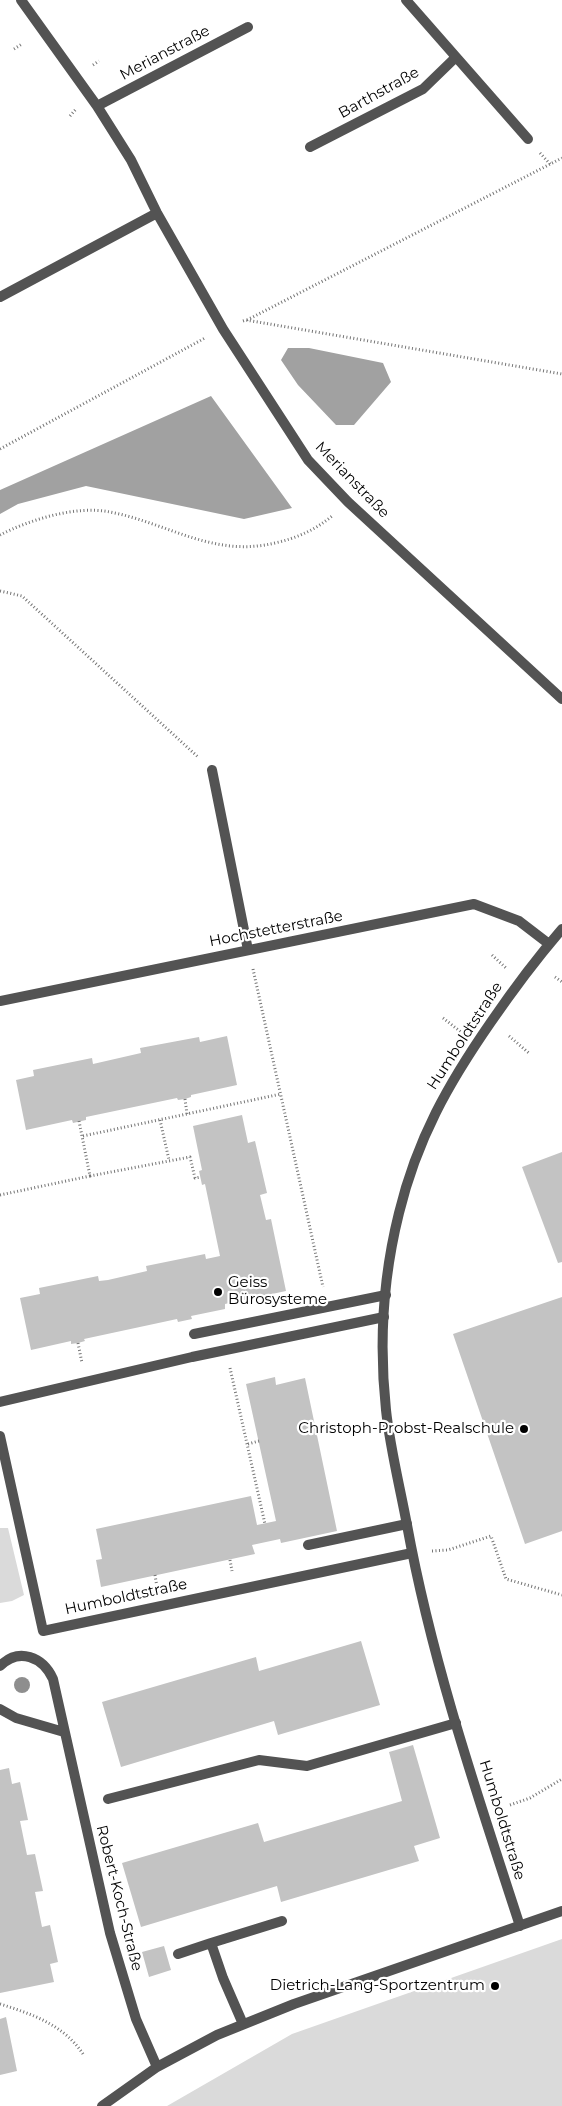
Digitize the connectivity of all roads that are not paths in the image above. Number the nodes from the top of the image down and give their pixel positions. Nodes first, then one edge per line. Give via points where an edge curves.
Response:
1 (21, 0) edge
2 (406, 0) edge
3 (248, 27) dead end
4 (456, 57) junction
5 (97, 106) junction
6 (528, 139) dead end
7 (310, 147) dead end
8 (157, 213) junction
9 (0, 297) edge
10 (562, 699) edge
11 (212, 770) road end
12 (562, 929) edge
13 (549, 944) junction
14 (248, 950) junction
15 (0, 1001) edge
16 (386, 1296) junction
17 (384, 1317) junction
18 (194, 1334) dead end
19 (0, 1402) edge
20 (0, 1436) edge
21 (407, 1524) junction
22 (308, 1545) dead end
23 (412, 1554) junction
24 (0, 1666) edge
25 (0, 1709) edge
26 (456, 1723) junction
27 (64, 1732) junction
28 (108, 1800) dead end
29 (562, 1911) edge
30 (282, 1921) dead end
31 (520, 1926) junction
32 (212, 1944) junction
33 (178, 1954) dead end
34 (244, 2024) junction
35 (157, 2067) junction
36 (102, 2106) edge

1 - 5 street, Merianstraße
2 - 4 street
3 - 5 street, Merianstraße
4 - 6 street
4 - 7 street, Barthstraße via 423,89
5 - 8 street, Merianstraße via 131,160
8 - 9 street
8 - 10 street, Merianstraße via 222,329 308,460 348,502
11 - 14 street
12 - 13 street, Humboldtstraße
13 - 14 street, Hochstetterstraße via 520,921 474,904
13 - 16 street, Humboldtstraße via 527,969 458,1070 428,1127 399,1212
14 - 15 street, Hochstetterstraße
16 - 17 street, Humboldtstraße
16 - 18 street
17 - 19 street via 86,1380
17 - 21 street, Humboldtstraße via 386,1412
20 - 23 street, Humboldtstraße via 42,1631
21 - 22 street
21 - 23 street, Humboldtstraße
23 - 26 street, Humboldtstraße
24 - 27 street, Robert-Koch-Straße via 23,1656 42,1662 53,1679
25 - 27 street via 16,1718
26 - 28 street via 307,1766 260,1760
26 - 31 street, Humboldtstraße
27 - 35 street, Robert-Koch-Straße via 110,1933 136,2019
29 - 31 street
30 - 32 street
31 - 34 street
32 - 33 street
32 - 34 street
34 - 35 street
35 - 36 street

